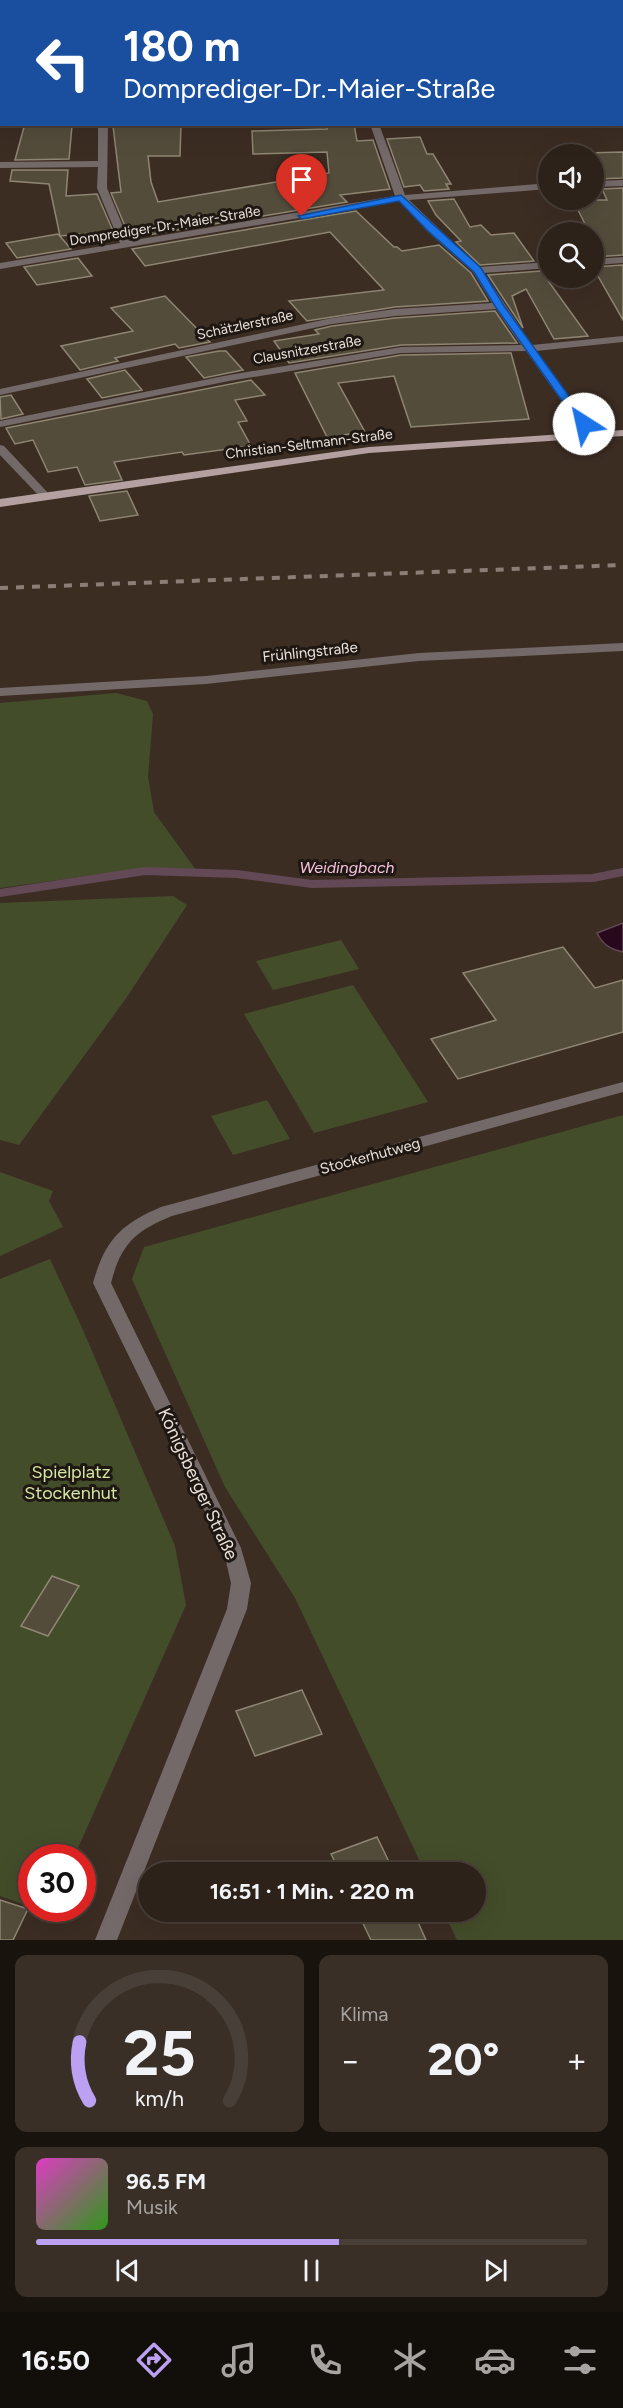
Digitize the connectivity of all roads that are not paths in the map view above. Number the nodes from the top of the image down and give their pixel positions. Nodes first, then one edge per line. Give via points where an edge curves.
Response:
1 (103, 126) edge
2 (375, 126) edge
3 (103, 164) junction
4 (0, 165) edge
5 (623, 183) edge
6 (604, 184) edge
7 (538, 187) edge
8 (401, 198) junction
9 (126, 245) junction
10 (623, 260) edge
11 (604, 261) edge
12 (0, 266) edge
13 (538, 266) edge
14 (477, 270) junction
15 (499, 306) junction
16 (623, 339) edge
17 (529, 348) junction
18 (0, 392) edge
19 (0, 424) edge
20 (623, 433) edge
21 (591, 435) junction
22 (0, 448) edge
23 (45, 496) junction
24 (0, 503) edge
25 (623, 647) edge
26 (0, 692) edge
27 (623, 1087) edge
28 (123, 1238) joint
29 (106, 1940) edge

1 - 3 street
2 - 8 street
3 - 4 street
3 - 9 street via 102,188
5 - 6 street
7 - 8 street, Domprediger-Dr.-Maier-Straße
8 - 9 street, Domprediger-Dr.-Maier-Straße
8 - 14 street
9 - 12 street, Domprediger-Dr.-Maier-Straße
10 - 11 street
13 - 14 street
14 - 15 street
15 - 17 street
15 - 18 street, Schätzlerstraße via 429,308 332,321
16 - 17 street, Clausnitzerstraße
17 - 19 street, Clausnitzerstraße via 401,350 334,359
17 - 21 street
20 - 21 main road, Christian-Seltmann-Straße
21 - 23 main road, Christian-Seltmann-Straße via 369,450
22 - 23 street
23 - 24 main road, Christian-Seltmann-Straße
25 - 26 street, Frühlingstraße via 419,657 206,680
27 - 28 street, Stockerhutweg via 166,1211 137,1223
28 - 29 street, Königsberger Straße via 108,1256 102,1282 232,1548 242,1583 237,1609

